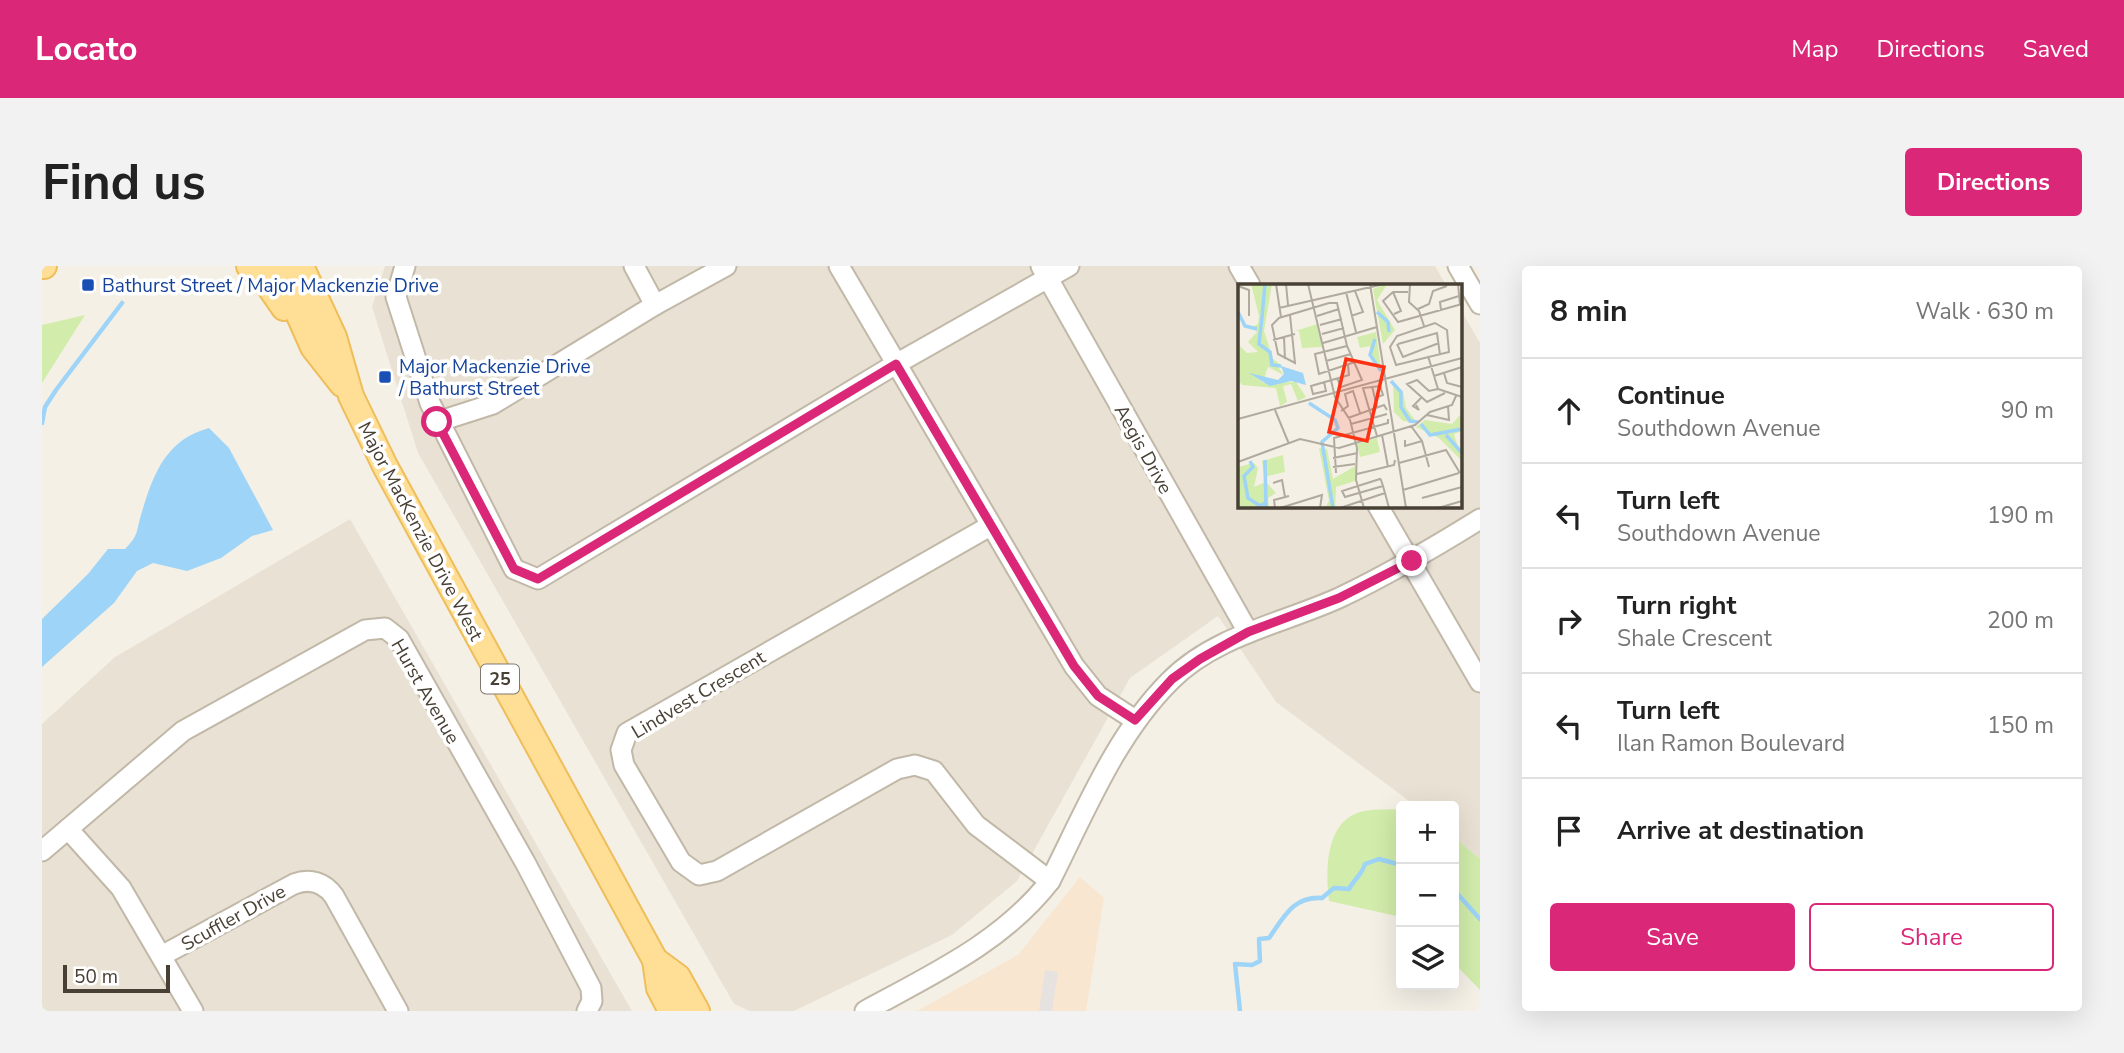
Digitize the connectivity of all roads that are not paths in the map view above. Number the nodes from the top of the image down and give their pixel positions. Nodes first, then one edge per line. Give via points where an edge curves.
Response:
1 (248, 266) edge
2 (277, 266) edge
3 (301, 266) edge
4 (321, 266) edge
5 (405, 266) edge
6 (634, 266) edge
7 (726, 266) edge
8 (839, 266) edge
9 (1069, 266) edge
10 (1239, 266) edge
11 (1458, 266) edge
12 (1044, 272) edge
13 (1249, 284) edge
14 (1480, 304) edge
15 (655, 305) junction
16 (329, 326) junction
17 (313, 347) junction
18 (896, 364) junction
19 (351, 396) junction
20 (437, 422) junction
21 (1379, 508) edge
22 (1480, 519) edge
23 (990, 526) junction
24 (1412, 561) junction
25 (1248, 632) junction
26 (1480, 682) edge
27 (1135, 720) junction
28 (68, 829) junction
29 (42, 851) edge
30 (1050, 881) junction
31 (163, 955) junction
32 (655, 960) junction
33 (193, 1011) edge
34 (398, 1011) edge
35 (587, 1011) edge
36 (671, 1011) edge
37 (697, 1011) edge
38 (865, 1011) edge

1 - 17 main road via 266,282
2 - 17 main road, Major MacKenzie Drive West / 25
3 - 16 main road, Major MacKenzie Drive West / 25
4 - 16 main road
5 - 20 street via 396,297
6 - 15 street
7 - 15 street
8 - 18 street
9 - 12 street
10 - 13 street
11 - 14 street
12 - 18 street
12 - 25 street, Aegis Drive
15 - 20 street via 493,404
16 - 19 main road, Major MacKenzie Drive West / 25
17 - 19 main road, Major MacKenzie Drive West / 25
18 - 20 street via 538,579 514,569
18 - 23 street
19 - 32 main road, Major MacKenzie Drive West / 25 via 445,579
21 - 24 street
22 - 24 street
23 - 27 street via 1074,666 1098,696
23 - 30 street, Lindvest Crescent via 627,733 621,750 624,765 681,862 699,875 717,871 897,769 915,765 934,771 976,825
24 - 25 street via 1339,598
24 - 26 street
25 - 27 street via 1172,679
27 - 30 street
28 - 29 street, Hurst Avenue
28 - 31 street via 121,888
28 - 35 street, Hurst Avenue via 183,731 365,629 387,629 399,639 533,876 591,988
30 - 38 street via 1034,901 971,953
31 - 33 street
31 - 34 street, Scuffler Drive via 293,884 312,881 334,895
32 - 36 main road, Major MacKenzie Drive West / 25 via 659,988
32 - 37 main road, Major MacKenzie Drive West / 25 via 678,977

